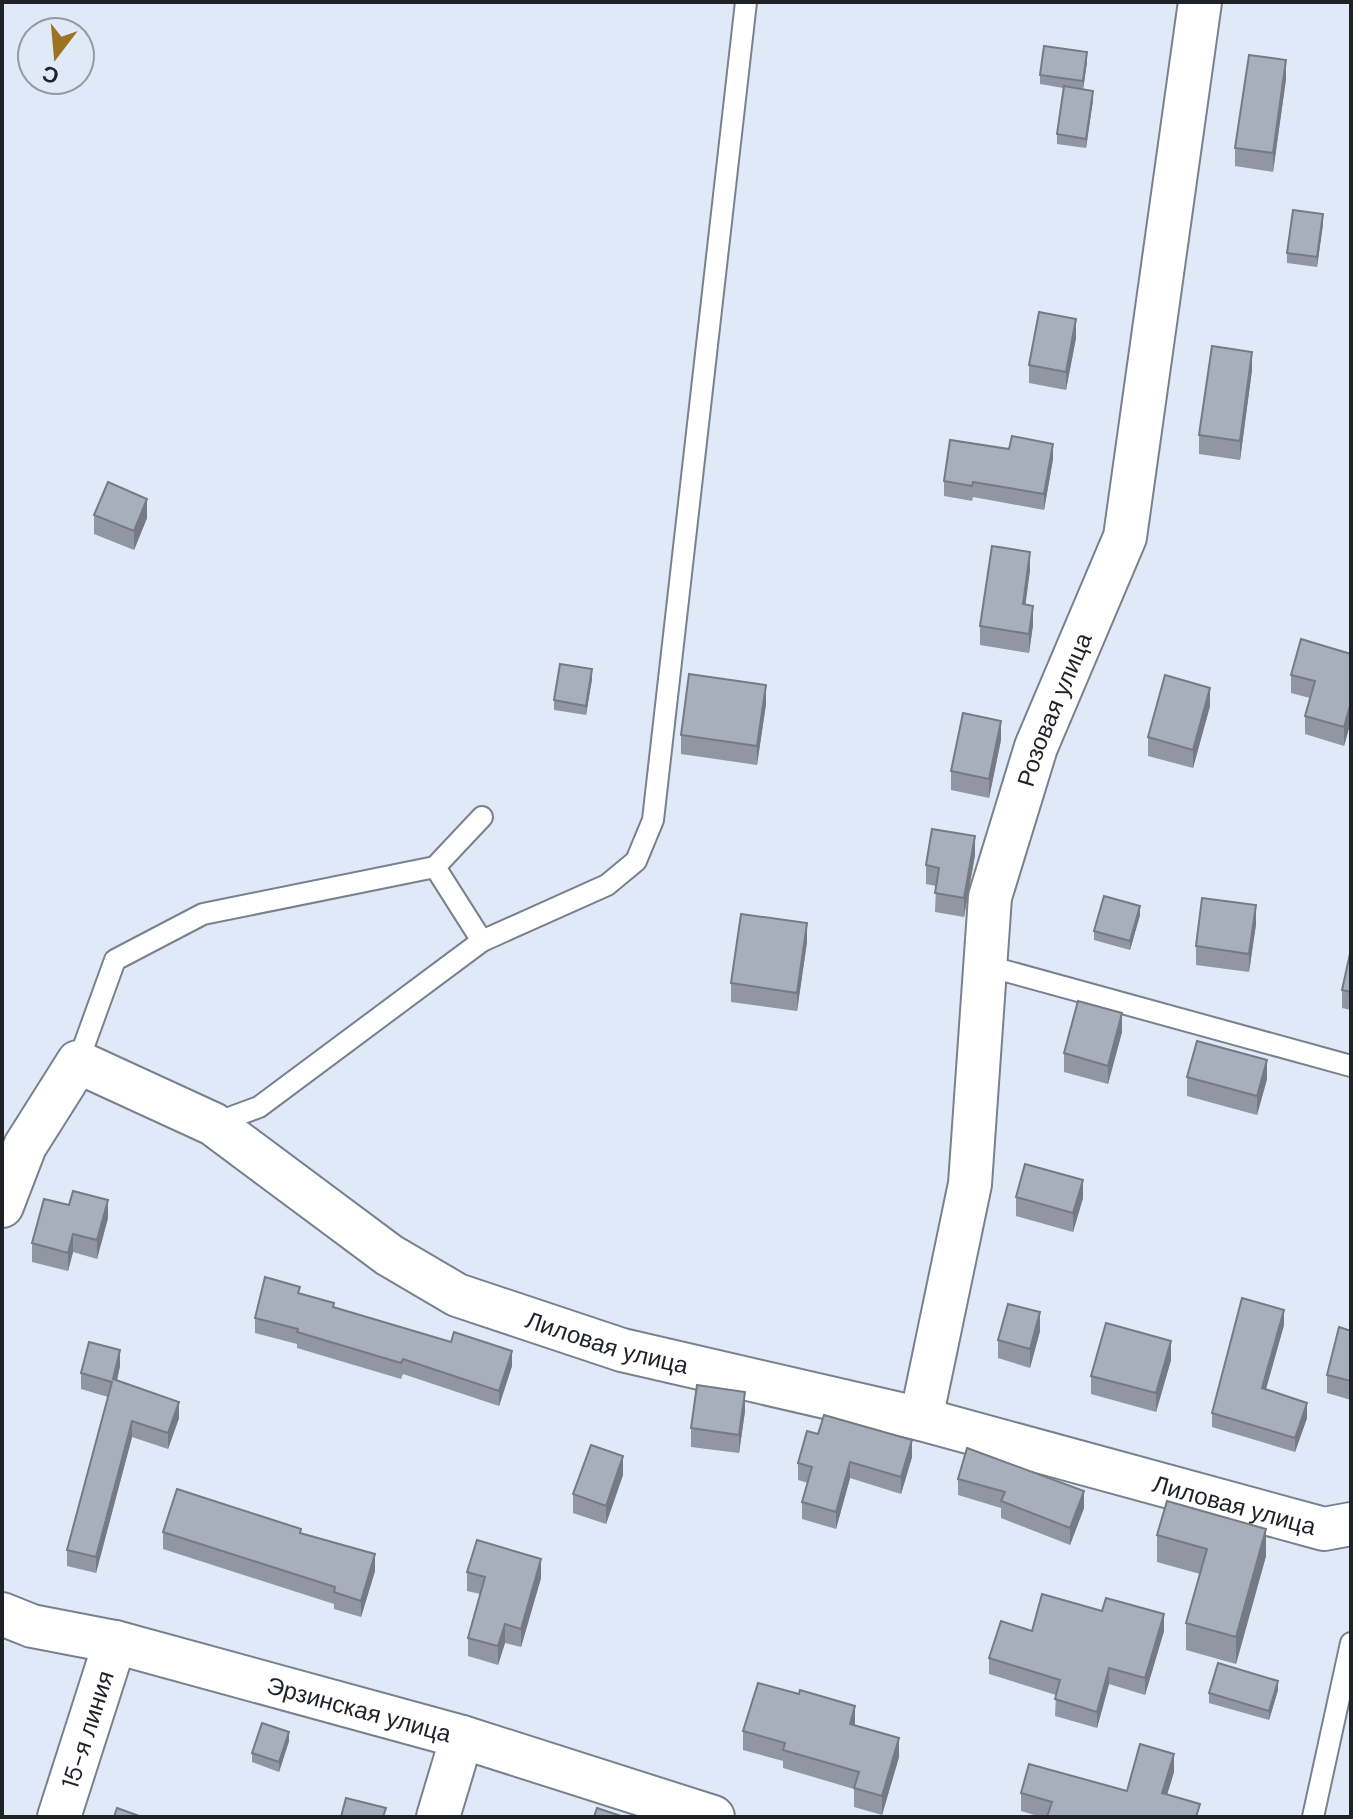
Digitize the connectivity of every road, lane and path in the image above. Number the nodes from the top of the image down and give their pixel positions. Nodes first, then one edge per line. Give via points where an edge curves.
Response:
1 (746, 2) edge
2 (1200, 2) edge
3 (482, 817) dead end
4 (435, 867) junction
5 (482, 941) junction
6 (984, 965) junction
7 (78, 1062) junction
8 (1351, 1066) edge
9 (213, 1124) junction
10 (2, 1206) edge
11 (921, 1419) junction
12 (1350, 1527) edge
13 (2, 1614) edge
14 (115, 1642) junction
15 (1351, 1643) edge
16 (462, 1737) junction
17 (59, 1817) edge
18 (438, 1817) edge
19 (713, 1817) edge
20 (1313, 1817) edge

1 - 5 lane via 653,820 636,861 607,885
2 - 6 street, Розовая улица via 1125,537 1036,747 990,897
3 - 4 lane
4 - 5 lane
4 - 7 lane via 203,914 115,960
5 - 9 lane via 259,1107
6 - 8 lane
6 - 11 street, Розовая улица via 970,1184
7 - 9 street, Лиловая улица
7 - 10 street via 25,1146
9 - 11 street, Лиловая улица via 389,1255 457,1295 622,1350
11 - 12 street, Лиловая улица via 1324,1529
13 - 14 street, Эрзинская улица via 32,1626
14 - 16 street, Эрзинская улица
14 - 17 street, 15-я линия
15 - 20 lane
16 - 18 street
16 - 19 street, Эрзинская улица

